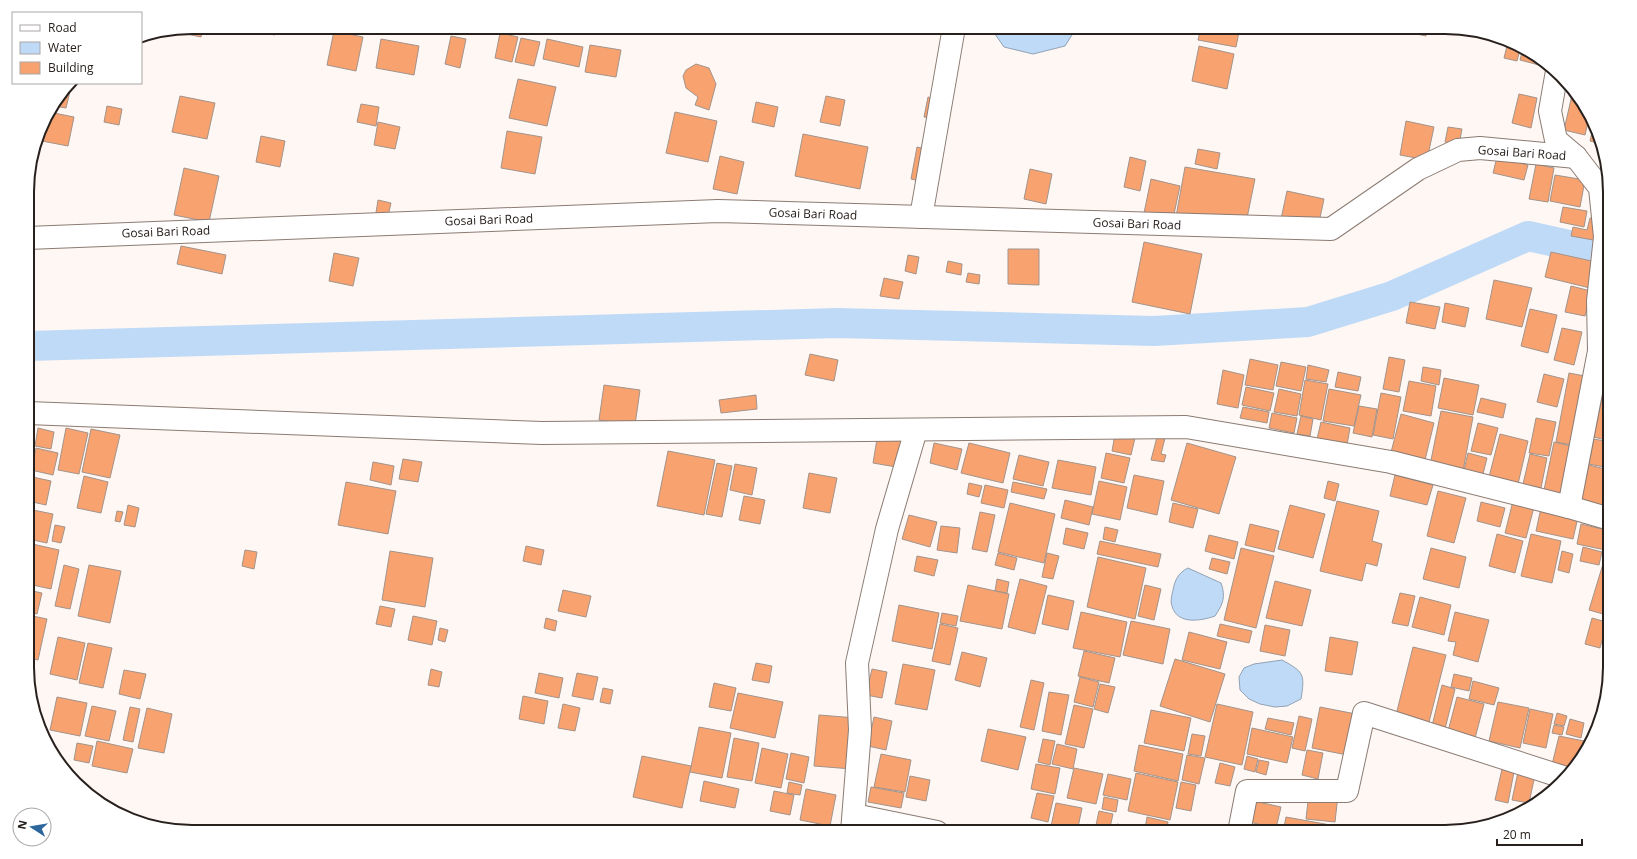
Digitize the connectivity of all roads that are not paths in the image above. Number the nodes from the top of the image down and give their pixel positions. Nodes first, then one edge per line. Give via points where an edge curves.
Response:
1 (953, 34) edge
2 (1556, 79) edge
3 (1576, 157) junction
4 (921, 217) junction
5 (1603, 217) edge
6 (34, 238) edge
7 (1603, 255) edge
8 (34, 414) edge
9 (916, 430) junction
10 (1569, 507) junction
11 (1603, 517) edge
12 (1560, 776) edge
13 (853, 823) edge
14 (872, 825) edge
15 (1240, 825) edge

1 - 4 street
2 - 3 street via 1550,111 1556,140
3 - 4 street, Gosai Bari Road via 1480,148 1458,150 1418,169 1330,229
3 - 5 street via 1600,188
4 - 6 street, Gosai Bari Road via 718,210
7 - 10 street via 1598,301 1599,351
8 - 9 street via 542,433
9 - 10 street via 1186,427 1391,462
9 - 13 street via 887,529 857,663 860,730
10 - 11 street
12 - 15 street via 1364,713 1347,791 1247,791
13 - 14 street

